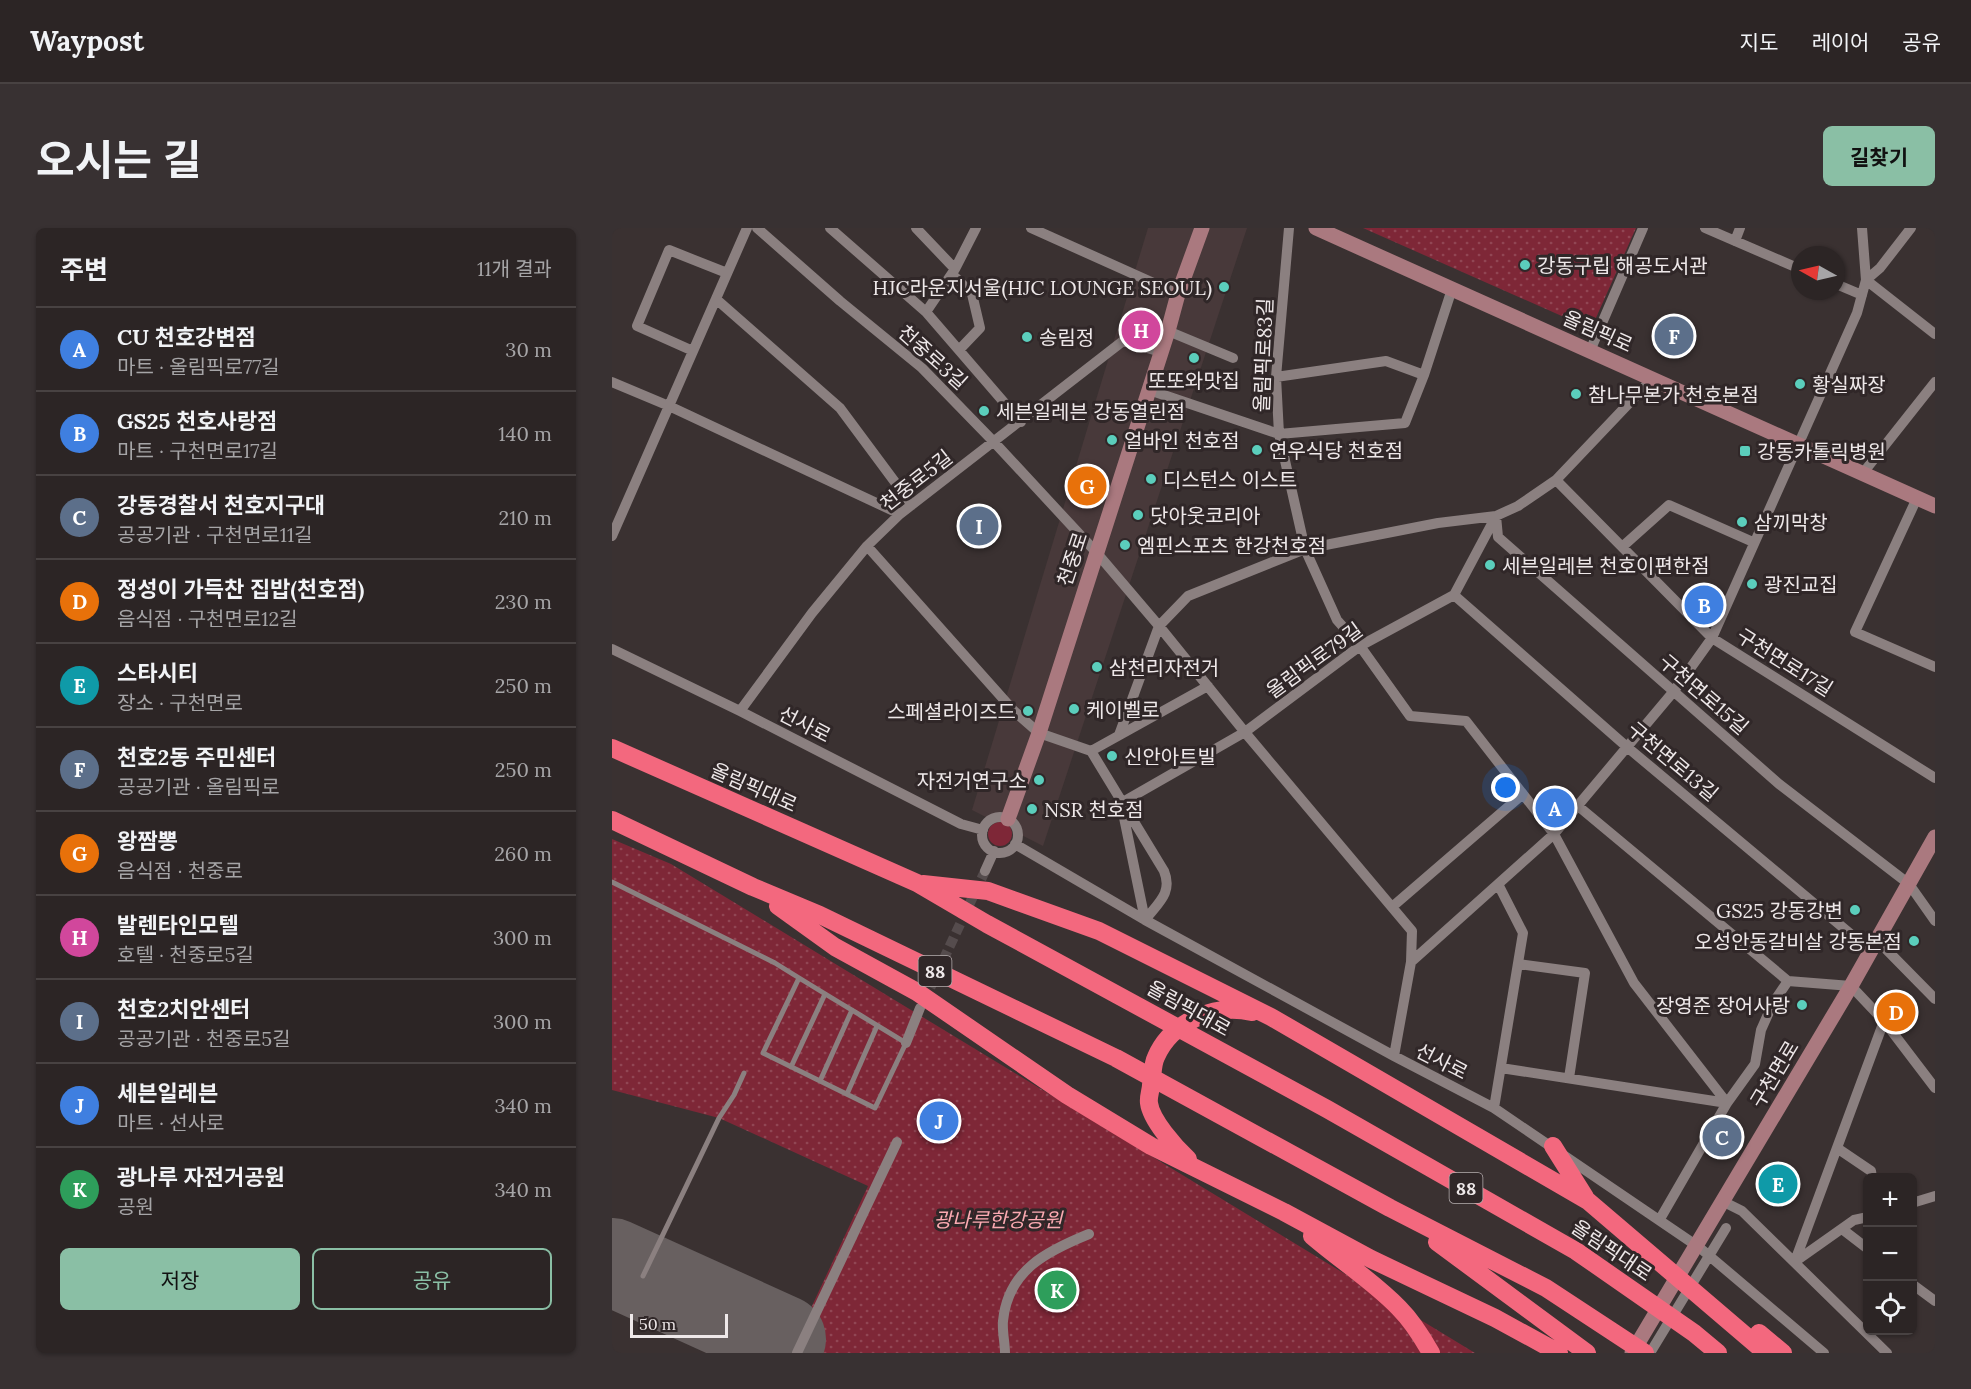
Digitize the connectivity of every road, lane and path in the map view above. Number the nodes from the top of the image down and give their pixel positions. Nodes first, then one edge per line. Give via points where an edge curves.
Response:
1 (747, 228) edge
2 (757, 228) edge
3 (831, 228) edge
4 (916, 228) edge
5 (976, 228) edge
6 (1031, 228) edge
7 (1202, 228) edge
8 (1289, 228) edge
9 (1316, 228) edge
10 (1643, 228) edge
11 (1705, 228) edge
12 (1740, 228) edge
13 (1862, 228) edge
14 (1911, 228) edge
15 (1735, 241) junction
16 (1791, 265) edge
17 (953, 272) junction
18 (727, 273) junction
19 (1866, 280) junction
20 (1845, 288) edge
21 (1452, 289) junction
22 (1178, 294) junction
23 (1862, 295) junction
24 (716, 299) junction
25 (926, 312) junction
26 (1168, 331) junction
27 (1935, 334) edge
28 (959, 350) junction
29 (693, 351) junction
30 (1590, 351) junction
31 (1161, 352) junction
32 (1233, 358) dead end
33 (1424, 375) junction
34 (1276, 378) junction
35 (1652, 379) junction
36 (612, 382) edge
37 (1935, 382) edge
38 (1149, 390) junction
39 (669, 406) junction
40 (1020, 422) junction
41 (1279, 434) junction
42 (994, 442) junction
43 (1798, 444) junction
44 (1863, 473) junction
45 (1556, 480) junction
46 (1917, 498) junction
47 (912, 505) junction
48 (1935, 506) edge
49 (900, 514) junction
50 (1496, 516) junction
51 (612, 536) edge
52 (1753, 542) junction
53 (867, 546) junction
54 (1622, 547) junction
55 (1305, 549) junction
56 (1096, 552) junction
57 (1454, 595) junction
58 (1159, 626) junction
59 (1712, 638) junction
60 (1360, 646) junction
61 (612, 649) edge
62 (1935, 667) edge
63 (1208, 686) junction
64 (1674, 691) junction
65 (740, 711) junction
66 (1245, 732) junction
67 (1038, 733) junction
68 (1119, 735) junction
69 (1627, 747) junction
70 (612, 748) edge
71 (1091, 751) junction
72 (1935, 778) edge
73 (1523, 794) junction
74 (1121, 803) junction
75 (1578, 806) junction
76 (1008, 819) junction
77 (612, 820) edge
78 (983, 830) junction
79 (1554, 834) junction
80 (1015, 844) junction
81 (1933, 847) edge
82 (994, 851) junction
83 (985, 871) tunnel mouth
84 (612, 882) edge
85 (917, 883) junction
86 (1498, 884) junction
87 (1909, 884) junction
88 (753, 887) junction
89 (1392, 907) junction
90 (1145, 920) junction
91 (1935, 921) edge
92 (1874, 946) junction
93 (1411, 962) junction
94 (1518, 964) junction
95 (799, 978) junction
96 (1788, 981) junction
97 (1851, 986) junction
98 (825, 994) junction
99 (1935, 999) edge
100 (920, 1008) tunnel mouth
101 (852, 1010) junction
102 (1271, 1017) junction
103 (1884, 1021) junction
104 (877, 1026) junction
105 (906, 1043) junction
106 (1394, 1056) junction
107 (791, 1067) junction
108 (1501, 1068) junction
109 (744, 1073) dead end
110 (1569, 1078) junction
111 (820, 1081) junction
112 (1935, 1088) edge
113 (847, 1094) junction
114 (1727, 1103) junction
115 (1494, 1108) junction
116 (897, 1142) dead end
117 (1553, 1146) junction
118 (1837, 1148) junction
119 (1197, 1169) junction
120 (1871, 1173) edge
121 (1935, 1196) edge
122 (1588, 1201) junction
123 (1722, 1201) junction
124 (1917, 1201) edge
125 (1390, 1208) junction
126 (1284, 1212) junction
127 (1863, 1218) edge
128 (1660, 1219) junction
129 (1726, 1228) dead end
130 (1842, 1229) junction
131 (1089, 1234) dead end
132 (1863, 1245) edge
133 (1659, 1260) junction
134 (1795, 1262) junction
135 (644, 1276) dead end
136 (1917, 1288) edge
137 (1935, 1301) edge
138 (797, 1353) edge
139 (1005, 1353) edge
140 (1431, 1353) edge
141 (1559, 1353) edge
142 (1587, 1353) edge
143 (1632, 1353) edge
144 (1645, 1353) edge
145 (1650, 1353) edge
146 (1718, 1353) edge
147 (1766, 1353) edge
148 (1782, 1353) edge
149 (1824, 1353) edge
150 (1887, 1353) edge

1 - 18 street
2 - 42 street, 천중로3길 via 922,368
3 - 25 street
4 - 17 street
5 - 17 street
6 - 22 street
7 - 22 main road, 천중로
8 - 34 street, 올림픽로83길
9 - 21 main road, 올림픽로
10 - 30 street
11 - 15 street
12 - 15 street
13 - 19 street
14 - 19 street
15 - 16 street
17 - 25 street
17 - 28 street via 972,294 980,328
18 - 24 street
18 - 29 street via 669,250 637,326
19 - 23 street
19 - 27 street
20 - 23 street
21 - 30 main road, 올림픽로
21 - 33 street
22 - 26 main road, 천중로
23 - 43 street
24 - 29 street
24 - 47 street via 840,408
25 - 28 street
26 - 31 main road, 천중로
26 - 32 street
28 - 40 street
29 - 39 street
30 - 35 main road, 올림픽로
31 - 38 main road, 천중로
31 - 40 street, 천중로5길 via 1123,341
33 - 34 street via 1386,361
33 - 41 street via 1405,423
34 - 41 street, 올림픽로83길
35 - 43 main road, 올림픽로
35 - 45 street
36 - 39 street
37 - 44 street
38 - 41 street
38 - 56 main road, 천중로
39 - 49 street
39 - 51 street
40 - 42 street, 천중로5길
41 - 55 street, 올림픽로83길
42 - 47 street, 천중로5길
42 - 56 street, 천중로3길
43 - 44 main road, 올림픽로
43 - 52 street
44 - 46 main road, 올림픽로
45 - 50 street
45 - 54 street, 구천면로17길
46 - 48 main road, 올림픽로
46 - 62 street via 1855,632
47 - 49 street, 천중로5길
49 - 53 street, 천중로5길
50 - 55 street
50 - 57 street
50 - 64 street, 구천면로15길 via 1498,537
52 - 54 street via 1669,505
52 - 59 street
53 - 65 street, 천중로5길
53 - 67 street
54 - 59 street, 구천면로17길
55 - 58 street via 1188,596
55 - 60 street, 올림픽로83길 via 1337,620
56 - 58 street, 천중로3길
56 - 67 main road, 천중로
57 - 60 street, 올림픽로79길
57 - 69 street, 구천면로13길
58 - 63 street, 천중로3길
58 - 68 street
59 - 64 street
59 - 72 street, 구천면로17길
60 - 66 street, 올림픽로79길
60 - 73 street, 올림픽로83길 via 1410,716 1466,721
61 - 65 street, 선사로
63 - 66 street, 천중로3길
63 - 68 street
64 - 69 street
64 - 87 street, 구천면로15길 via 1779,784
65 - 78 street, 선사로 via 961,824
66 - 74 street, 올림픽로79길
66 - 89 street, 천중로3길
67 - 71 street
67 - 76 main road, 천중로
68 - 71 street
69 - 75 street
69 - 92 street, 구천면로13길
70 - 85 highway, 올림픽대로 / 88
71 - 74 street
73 - 79 street, 올림픽로83길
73 - 89 street
74 - 90 street
74 - 90 street via 1168,881 1166,893
75 - 79 street
75 - 96 street
76 - 78 street via 994,818
76 - 80 street via 1017,830
77 - 88 highway, 88
78 - 82 street via 983,841
79 - 86 street
79 - 114 street, 올림픽로83길 via 1634,983
80 - 82 street via 1003,852
80 - 90 street, 선사로
81 - 87 main road, 구천면로
82 - 83 street
84 - 95 lane
85 - 102 highway via 988,891 1099,931
85 - 146 highway, 올림픽대로 / 88 via 1328,1109 1576,1251
86 - 93 street
86 - 94 street via 1523,933
87 - 91 street, 구천면로15길
87 - 92 main road, 구천면로
88 - 119 highway via 835,947 917,992 1067,1095
88 - 125 highway, 88 via 820,915 1116,1058
89 - 93 street, 천중로3길 via 1412,932
90 - 106 street, 선사로
92 - 97 main road, 구천면로
92 - 99 street
93 - 106 street, 천중로3길
94 - 108 street
94 - 110 street via 1586,974
95 - 98 lane
95 - 107 lane via 763,1053
96 - 97 street
96 - 114 street via 1761,1030 1755,1064
97 - 103 street
97 - 123 main road, 구천면로
98 - 101 lane
98 - 107 lane
100 - 105 street
101 - 104 lane
101 - 111 lane
102 - 119 highway via 1238,1009 1199,1015 1166,1039 1155,1059 1149,1103 1158,1124
102 - 122 highway
103 - 112 street
103 - 118 street
104 - 105 lane
104 - 113 lane
105 - 113 lane via 875,1108
106 - 115 street, 선사로
107 - 111 lane
108 - 110 street
108 - 115 street
109 - 135 lane
110 - 114 street
111 - 113 lane
114 - 128 street
115 - 117 street, 선사로
116 - 138 street
117 - 122 highway
117 - 128 street, 선사로
118 - 120 street
118 - 134 street
119 - 126 highway
121 - 124 street
122 - 133 highway
123 - 134 street via 1742,1211
123 - 143 main road, 구천면로
125 - 142 highway
125 - 144 highway, 88 via 1546,1288
126 - 140 highway via 1400,1308
126 - 141 highway
127 - 130 street
128 - 149 street, 선사로
129 - 145 street
130 - 132 street
130 - 134 street
131 - 139 street via 1055,1248 1024,1271 1005,1304
133 - 147 highway
133 - 148 highway via 1705,1287
134 - 150 street
136 - 137 street

